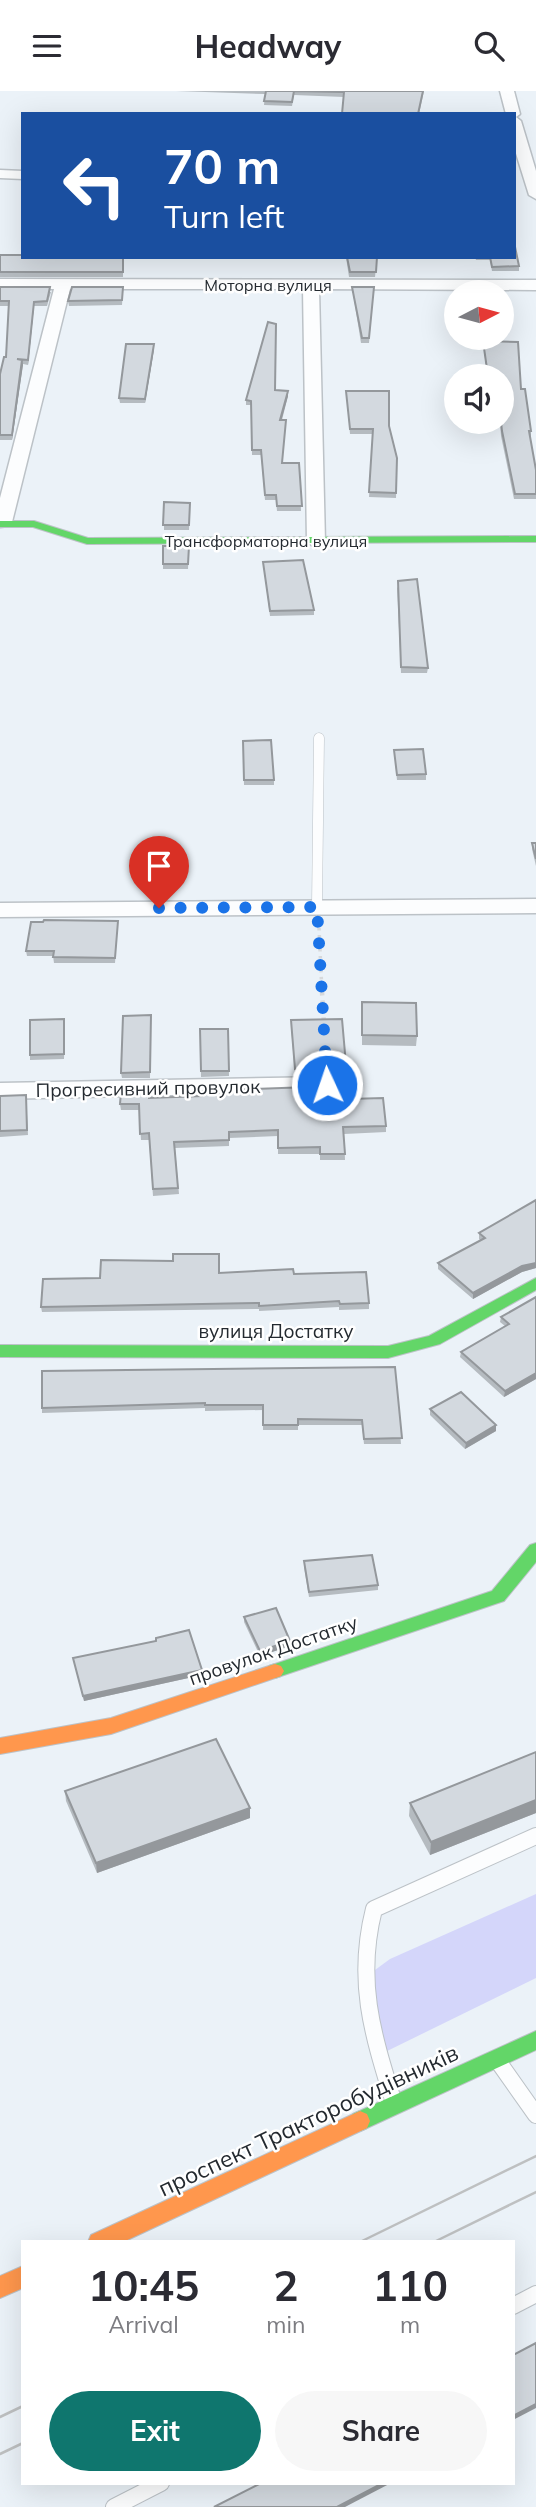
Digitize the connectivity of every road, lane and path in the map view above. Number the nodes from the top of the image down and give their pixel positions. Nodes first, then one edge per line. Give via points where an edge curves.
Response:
1 (506, 91) edge
2 (512, 112) edge
3 (517, 144) edge
4 (0, 174) edge
5 (21, 175) edge
6 (536, 195) edge
7 (0, 284) edge
8 (63, 284) junction
9 (536, 285) edge
10 (311, 286) junction
11 (2, 523) edge
12 (536, 539) edge
13 (316, 542) junction
14 (319, 738) dead end
15 (536, 906) edge
16 (317, 907) junction
17 (0, 910) edge
18 (324, 1030) edge
19 (327, 1085) edge
20 (0, 1091) edge
21 (536, 1283) edge
22 (0, 1351) edge
23 (536, 1550) edge
24 (0, 1746) edge
25 (536, 1836) edge
26 (536, 2040) edge
27 (496, 2058) junction
28 (395, 2105) junction
29 (536, 2116) edge
30 (103, 2240) edge
31 (21, 2278) edge
32 (0, 2287) edge
33 (536, 2294) edge
34 (515, 2305) edge
35 (157, 2485) edge
36 (114, 2507) edge

1 - 2 street
3 - 6 street
4 - 5 street
7 - 8 street, Моторна вулиця
8 - 10 street, Моторна вулиця
8 - 11 street
9 - 10 street, Моторна вулиця
10 - 13 street
11 - 13 street, Трансформаторна вулиця via 46,525 87,541
12 - 13 street, Трансформаторна вулиця
14 - 16 lane
15 - 16 street
16 - 17 street
16 - 18 path
19 - 20 street, Прогресивний провулок
21 - 22 street, вулиця Достатку via 434,1340 388,1352
23 - 24 street, провулок Достатку via 498,1596 111,1726
25 - 28 lane via 374,1909 364,1994
26 - 27 street, проспект Тракторобудівників
27 - 28 street, проспект Тракторобудівників
27 - 29 lane
28 - 30 street, проспект Тракторобудівників
31 - 32 street
33 - 34 lane
35 - 36 lane

